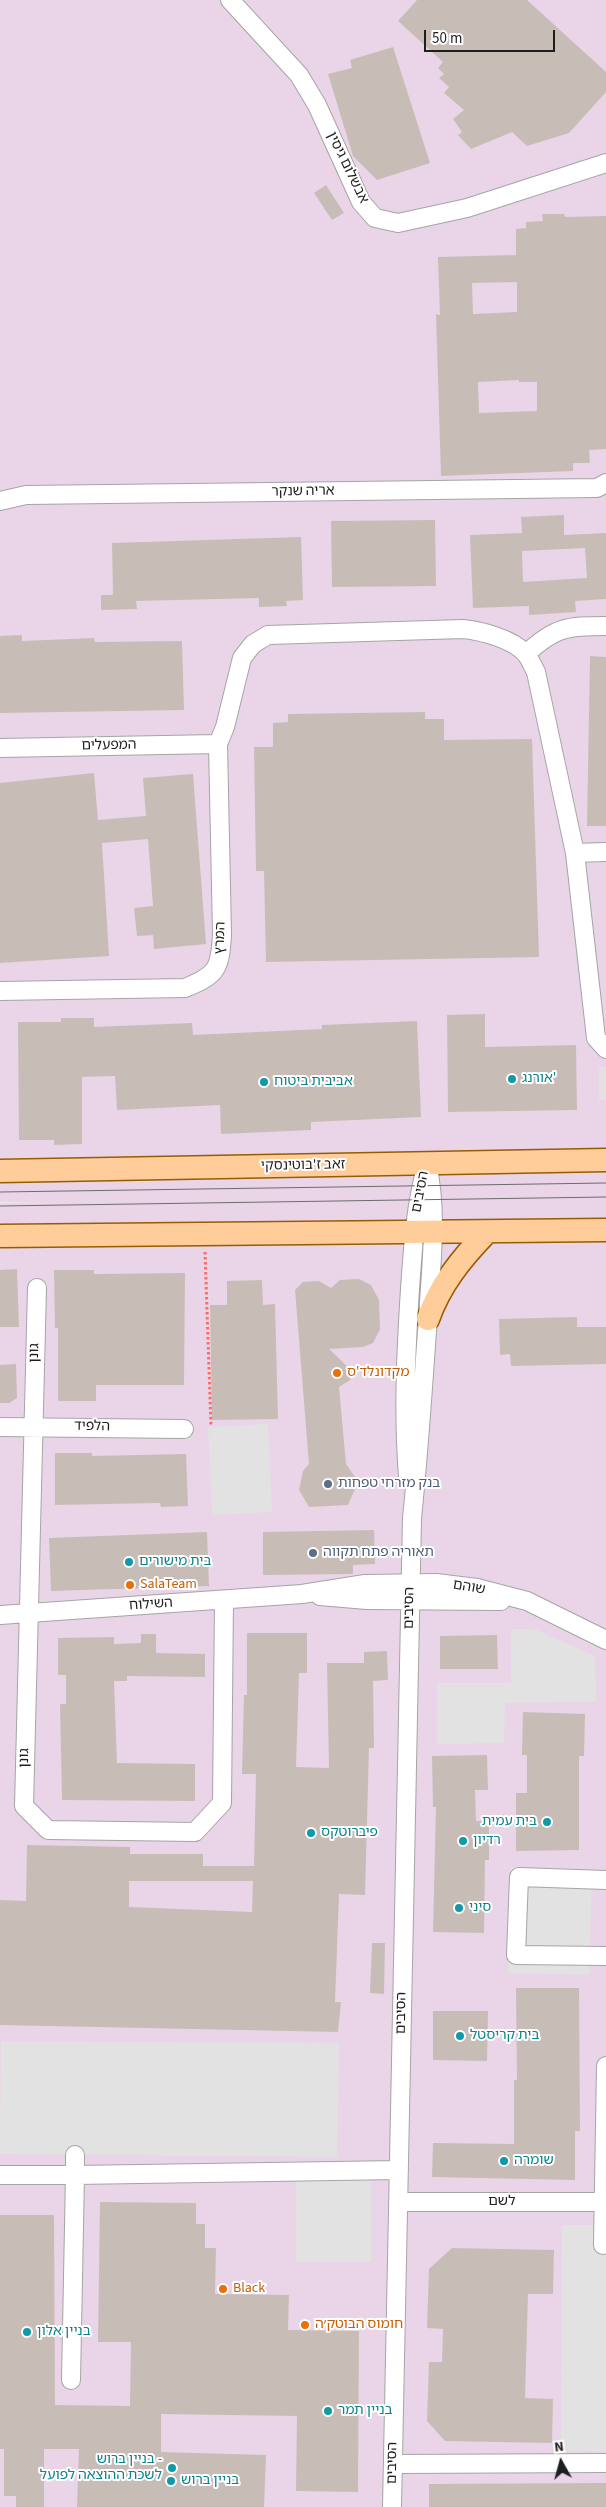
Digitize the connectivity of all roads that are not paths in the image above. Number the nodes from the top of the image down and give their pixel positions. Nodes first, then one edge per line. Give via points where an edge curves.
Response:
1 (230, 0) edge
2 (606, 163) edge
3 (606, 483) edge
4 (0, 502) edge
5 (606, 626) edge
6 (526, 654) junction
7 (218, 744) junction
8 (0, 748) edge
9 (606, 852) edge
10 (575, 853) junction
11 (0, 992) edge
12 (606, 1049) edge
13 (606, 1160) edge
14 (428, 1163) junction
15 (0, 1171) edge
16 (606, 1230) edge
17 (486, 1233) junction
18 (424, 1234) junction
19 (0, 1236) edge
20 (36, 1288) dead end
21 (428, 1319) junction
22 (34, 1426) junction
23 (0, 1427) edge
24 (184, 1428) dead end
25 (412, 1518) junction
26 (410, 1583) junction
27 (302, 1594) junction
28 (224, 1600) junction
29 (410, 1601) junction
30 (527, 1601) junction
31 (28, 1614) junction
32 (0, 1615) edge
33 (606, 1640) edge
34 (606, 1880) edge
35 (606, 1956) edge
36 (606, 2066) edge
37 (75, 2155) dead end
38 (399, 2170) junction
39 (0, 2175) edge
40 (75, 2175) junction
41 (398, 2202) junction
42 (604, 2202) edge
43 (603, 2244) dead end
44 (70, 2380) dead end
45 (606, 2463) edge
46 (393, 2464) junction
47 (392, 2507) edge

1 - 2 street, אבשלום גיסין via 299,75 317,105 361,202 375,218 398,223 467,208
3 - 4 street, אריה שנקר via 597,488 26,495
5 - 6 street via 560,629 546,636
6 - 7 street via 503,639 464,629 268,635 253,644 242,658 226,727
6 - 10 street via 536,672 543,697
7 - 8 street, המפעלים
7 - 11 street, המרץ via 222,935 220,961 207,979 185,988
9 - 10 street
10 - 12 street via 596,1038
13 - 14 main road, זאב ז'בוטינסקי
14 - 15 main road, זאב ז'בוטינסקי
14 - 18 street, הסיבים via 421,1186
16 - 17 main road
17 - 18 main road
17 - 21 main road via 446,1281
18 - 19 main road
18 - 21 street, הסיבים
18 - 25 street, הסיבים via 407,1337 407,1454
20 - 22 street, גונן
21 - 25 street, הסיבים
22 - 23 street, הלפיד
22 - 24 street, הלפיד
22 - 31 street, גונן
25 - 26 street, הסיבים
26 - 27 street, השילוח via 365,1584
26 - 29 street, הסיבים
26 - 30 street, שוהם via 458,1585
27 - 28 street, השילוח
27 - 29 street, השילוח
28 - 31 street, השילוח
28 - 31 street, גונן via 222,1803 195,1832 48,1830 24,1806
29 - 30 street, שוהם
29 - 38 street, הסיבים
30 - 33 street, שוהם
31 - 32 street, השילוח
34 - 35 street via 519,1877 516,1955
36 - 42 street
37 - 40 street
38 - 40 street
38 - 41 street, הסיבים
39 - 40 street
40 - 44 street
41 - 42 street, לשם
41 - 46 street, הסיבים
42 - 43 street
45 - 46 street
46 - 47 street, הסיבים

